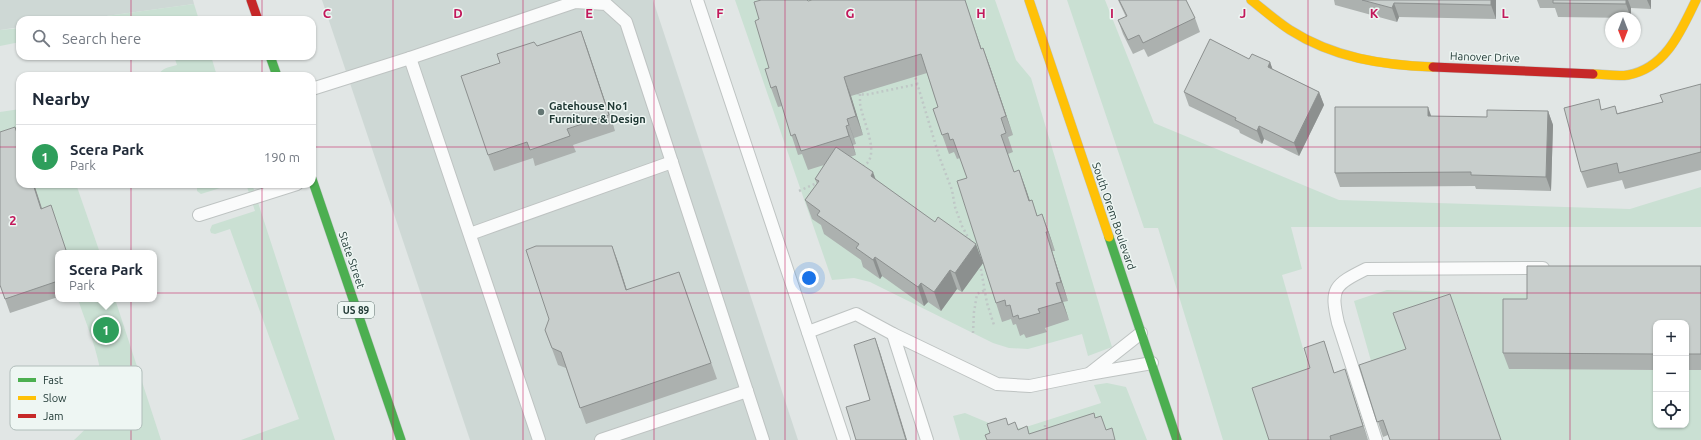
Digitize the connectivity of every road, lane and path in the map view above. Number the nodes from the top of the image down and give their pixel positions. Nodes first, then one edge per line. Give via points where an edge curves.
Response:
1 (251, 0) edge
2 (697, 0) edge
3 (1029, 0) edge
4 (1251, 0) edge
5 (1696, 0) edge
6 (257, 16) edge
7 (410, 58) junction
8 (271, 60) edge
9 (913, 70) edge
10 (276, 72) edge
11 (918, 84) junction
12 (316, 88) edge
13 (855, 93) edge
14 (860, 94) junction
15 (672, 162) junction
16 (855, 169) edge
17 (821, 181) edge
18 (284, 188) edge
19 (315, 188) edge
20 (799, 191) dead end
21 (199, 215) dead end
22 (470, 234) junction
23 (971, 243) edge
24 (979, 262) edge
25 (1555, 268) edge
26 (985, 290) junction
27 (994, 325) dead end
28 (808, 332) junction
29 (1141, 333) junction
30 (893, 334) junction
31 (973, 334) dead end
32 (1152, 364) junction
33 (1089, 374) junction
34 (747, 391) junction
35 (1045, 425) dead end
36 (1046, 433) edge
37 (401, 440) edge
38 (539, 440) edge
39 (601, 440) edge
40 (763, 440) edge
41 (844, 440) edge
42 (927, 440) edge
43 (1177, 440) edge
44 (1376, 440) edge

1 - 6 street
2 - 28 lane
3 - 29 street, South Orem Boulevard
4 - 5 street, Hanover Drive via 1290,30 1319,45 1358,58 1392,65 1627,75 1644,70 1660,60 1672,47
7 - 12 lane
7 - 15 lane via 575,2 606,4 626,22
7 - 22 lane
8 - 10 street
9 - 11 path
11 - 14 path
11 - 23 path via 952,190 955,207
13 - 14 path
14 - 16 path via 860,104 869,133 871,158 865,166
15 - 22 lane
15 - 34 lane
17 - 20 path
18 - 21 lane
19 - 37 street, State Street / US 89
22 - 38 lane
24 - 26 path
25 - 44 lane via 1366,269 1340,283 1336,290 1335,307 1338,323
26 - 27 path
26 - 31 path via 977,294
28 - 30 lane via 856,314
28 - 41 lane
29 - 32 street, South Orem Boulevard
29 - 33 lane
30 - 33 lane via 996,384 1030,386
30 - 42 lane
32 - 33 lane
32 - 43 street, South Orem Boulevard
34 - 39 lane
34 - 40 lane
35 - 36 path

